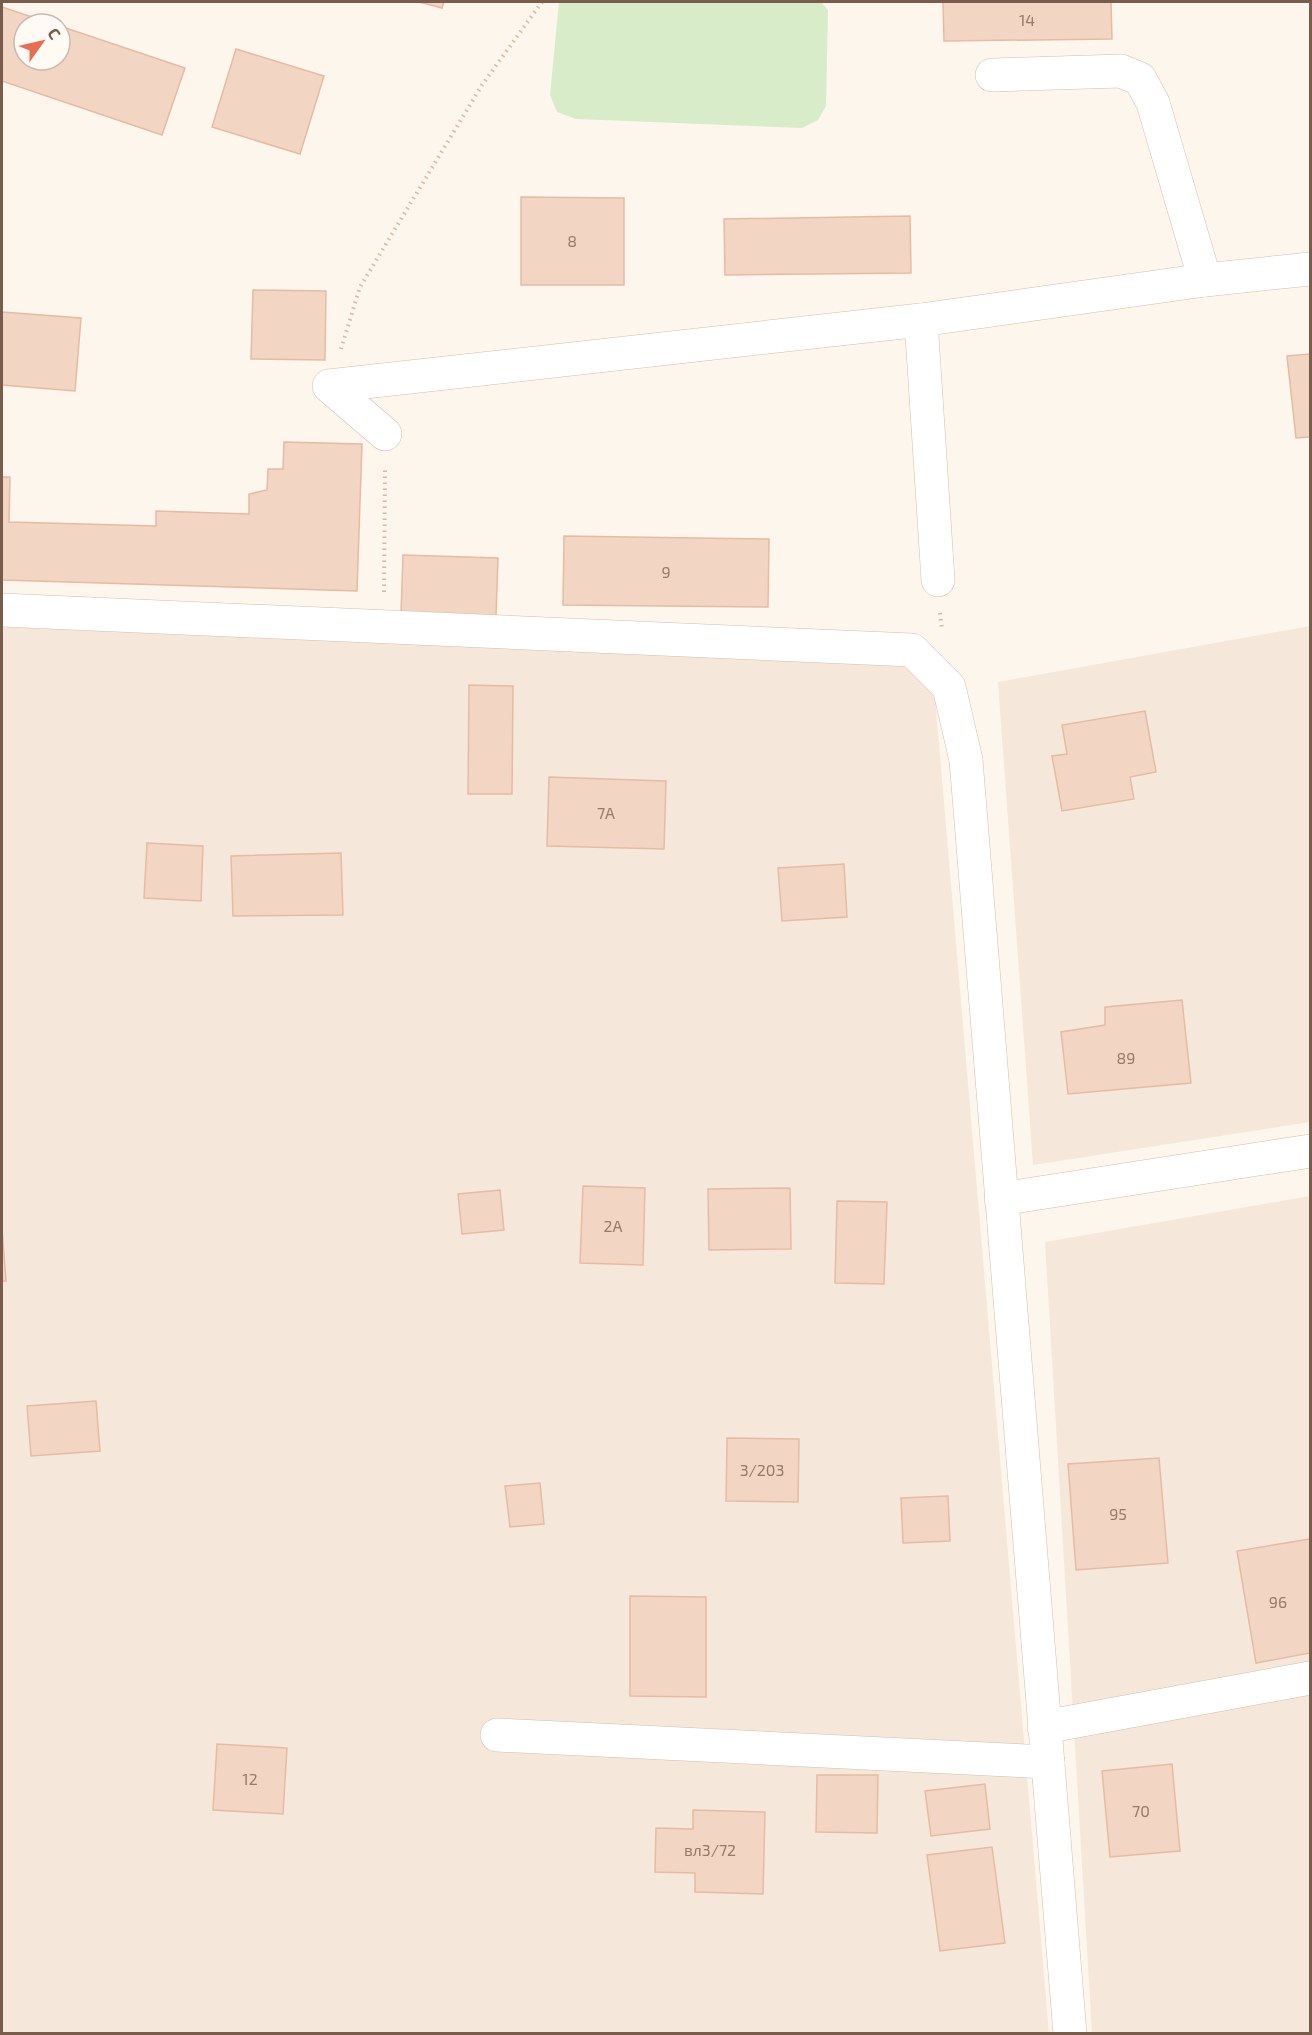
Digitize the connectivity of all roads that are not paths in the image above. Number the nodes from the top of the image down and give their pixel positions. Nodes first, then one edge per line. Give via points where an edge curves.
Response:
1 (992, 75) dead end
2 (1311, 269) edge
3 (1204, 280) junction
4 (921, 320) junction
5 (385, 434) road end
6 (938, 580) dead end
7 (2, 610) edge
8 (1311, 1152) edge
9 (1001, 1199) junction
10 (1311, 1678) edge
11 (1044, 1728) junction
12 (496, 1735) dead end
13 (1048, 1762) junction
14 (1070, 2034) edge

1 - 3 lane via 1121,71 1140,79 1153,103
2 - 3 lane
3 - 4 lane
4 - 5 lane via 329,386
4 - 6 lane
7 - 9 lane via 912,650 948,687 966,760
8 - 9 lane
9 - 11 lane
10 - 11 lane
11 - 13 lane
12 - 13 lane
13 - 14 lane

